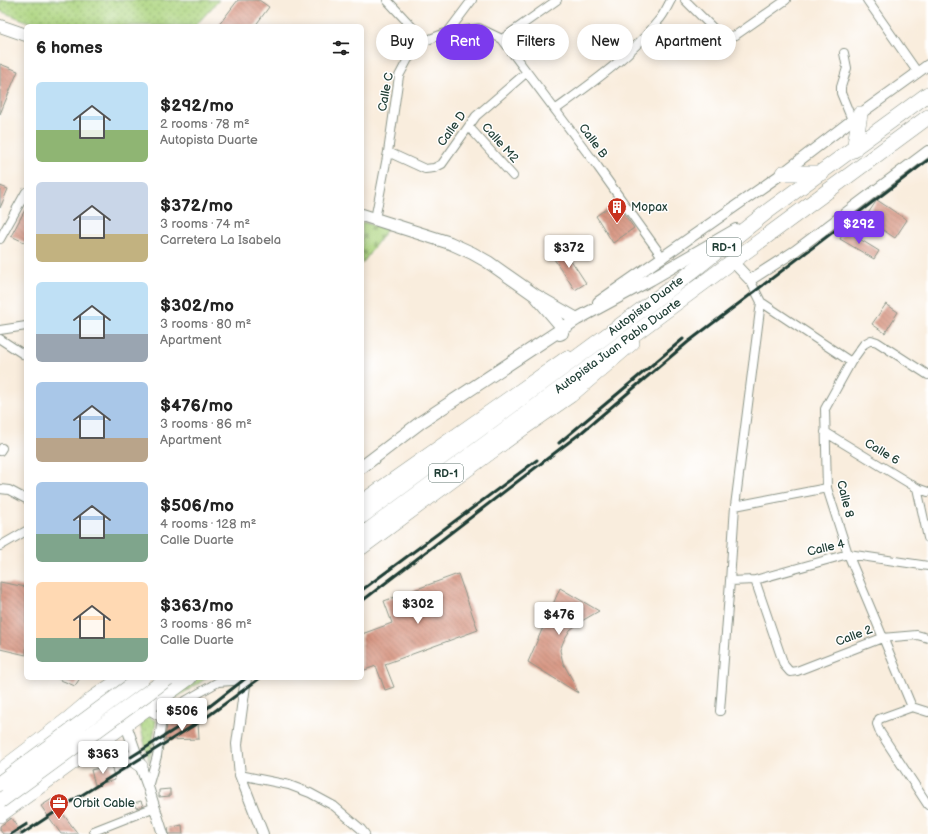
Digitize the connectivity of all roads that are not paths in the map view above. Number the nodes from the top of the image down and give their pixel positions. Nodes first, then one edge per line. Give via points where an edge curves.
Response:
1 (388, 0) edge
2 (472, 0) edge
3 (557, 0) edge
4 (671, 0) edge
5 (685, 0) edge
6 (786, 0) edge
7 (867, 0) edge
8 (410, 24) edge
9 (454, 24) edge
10 (523, 24) edge
11 (0, 26) edge
12 (24, 34) edge
13 (494, 35) edge
14 (502, 39) edge
15 (844, 53) dead end
16 (407, 60) edge
17 (517, 60) edge
18 (928, 65) edge
19 (526, 72) junction
20 (918, 74) junction
21 (928, 94) edge
22 (555, 110) junction
23 (856, 117) junction
24 (928, 117) edge
25 (469, 127) junction
26 (854, 150) junction
27 (928, 151) edge
28 (388, 152) junction
29 (783, 173) junction
30 (822, 173) junction
31 (513, 176) dead end
32 (24, 196) edge
33 (768, 211) junction
34 (364, 216) edge
35 (375, 219) junction
36 (0, 239) edge
37 (663, 258) junction
38 (733, 262) junction
39 (706, 280) junction
40 (750, 280) junction
41 (675, 285) junction
42 (535, 295) junction
43 (762, 302) junction
44 (577, 319) junction
45 (24, 326) edge
46 (563, 328) junction
47 (0, 330) edge
48 (0, 339) edge
49 (544, 341) junction
50 (24, 355) edge
51 (851, 362) junction
52 (928, 375) edge
53 (825, 432) junction
54 (364, 465) edge
55 (364, 474) edge
56 (827, 488) junction
57 (917, 488) junction
58 (0, 489) edge
59 (928, 492) edge
60 (24, 498) edge
61 (364, 500) edge
62 (734, 506) junction
63 (364, 515) edge
64 (24, 532) edge
65 (364, 534) edge
66 (928, 538) edge
67 (0, 546) edge
68 (364, 547) edge
69 (848, 554) junction
70 (928, 566) edge
71 (755, 580) junction
72 (730, 581) junction
73 (882, 638) junction
74 (928, 638) edge
75 (114, 680) edge
76 (129, 680) edge
77 (139, 680) edge
78 (165, 680) edge
79 (187, 680) edge
80 (237, 680) edge
81 (246, 680) edge
82 (116, 697) junction
83 (92, 698) junction
84 (912, 707) junction
85 (147, 709) junction
86 (720, 711) dead end
87 (928, 712) edge
88 (162, 718) junction
89 (126, 725) junction
90 (88, 752) junction
91 (141, 766) junction
92 (0, 770) edge
93 (0, 774) edge
94 (240, 775) junction
95 (0, 783) edge
96 (148, 787) junction
97 (928, 805) edge
98 (155, 807) junction
99 (4, 808) edge
100 (94, 831) dead end
101 (163, 834) edge
102 (263, 834) edge
103 (365, 834) edge

1 - 8 street
2 - 9 street
3 - 10 street
4 - 22 street via 660,20 637,46
5 - 6 street via 718,33 726,37 736,35
7 - 20 street
11 - 12 main road
13 - 14 street, Calle C
15 - 23 street via 847,68 841,93
16 - 28 street, Calle C via 399,76
17 - 19 street, Calle B
18 - 20 street
19 - 22 street, Calle B
19 - 25 street, Calle D via 476,116
20 - 23 street
21 - 26 highway, Autopista Duarte / RD-1
22 - 37 street, Calle B
23 - 26 highway
23 - 29 street
24 - 38 highway, RD-1
25 - 28 street, Calle D via 442,164 434,168 425,169
25 - 31 street, Calle M2
26 - 30 highway, Autopista Duarte / RD-1
27 - 40 street via 795,251
28 - 35 street, Calle C
29 - 30 highway
29 - 37 street
30 - 33 highway, Autopista Duarte / RD-1
32 - 36 street
33 - 41 highway, Autopista Duarte / RD-1
33 - 44 main road
34 - 35 main road
35 - 42 main road via 450,243 472,253
37 - 44 street
38 - 39 highway, RD-1
38 - 40 street
39 - 65 highway, Autopista Juan Pablo Duarte / RD-1
39 - 68 main road via 571,396
40 - 43 street
41 - 61 main road via 552,366
41 - 63 highway, Autopista Duarte / RD-1
42 - 44 main road
42 - 46 main road
42 - 49 main road via 548,321 549,329
43 - 51 street
43 - 62 street
44 - 46 main road
45 - 47 street
46 - 49 main road
46 - 55 main road via 562,333
48 - 50 street
49 - 54 main road via 421,422
51 - 52 street, Calle 8 via 864,344 871,340
51 - 53 street, Calle 8 via 825,409
53 - 56 street, Calle 8
53 - 57 street, Calle 6
56 - 62 street
56 - 69 street, Calle 8
57 - 59 street, Calle 6
57 - 66 street
58 - 60 street via 9,490
62 - 72 street
64 - 67 street
69 - 70 street, Calle 4
69 - 71 street, Calle 4
69 - 73 street, Calle 8
71 - 72 street, Calle 4
71 - 73 street, Calle 2 via 784,665 790,672
72 - 86 street
73 - 74 street, Calle 2 via 917,635
73 - 84 street, Calle 8
75 - 82 main road
75 - 83 main road
76 - 85 main road
77 - 95 highway, bridge
78 - 99 highway, bridge
79 - 85 main road
80 - 88 street via 218,682 180,704
81 - 94 street via 237,744
82 - 83 main road
82 - 85 main road
82 - 89 main road
83 - 92 main road
84 - 87 street
84 - 97 street via 879,719 877,724
85 - 88 street
85 - 89 main road
88 - 96 street via 157,756
89 - 90 main road
89 - 91 street
90 - 91 main road via 110,751 122,754
90 - 99 main road
91 - 96 street
93 - 99 main road via 12,773 22,786 20,793
94 - 102 street
94 - 103 street via 289,785 310,793 334,806
96 - 98 street
98 - 100 street
98 - 101 street

